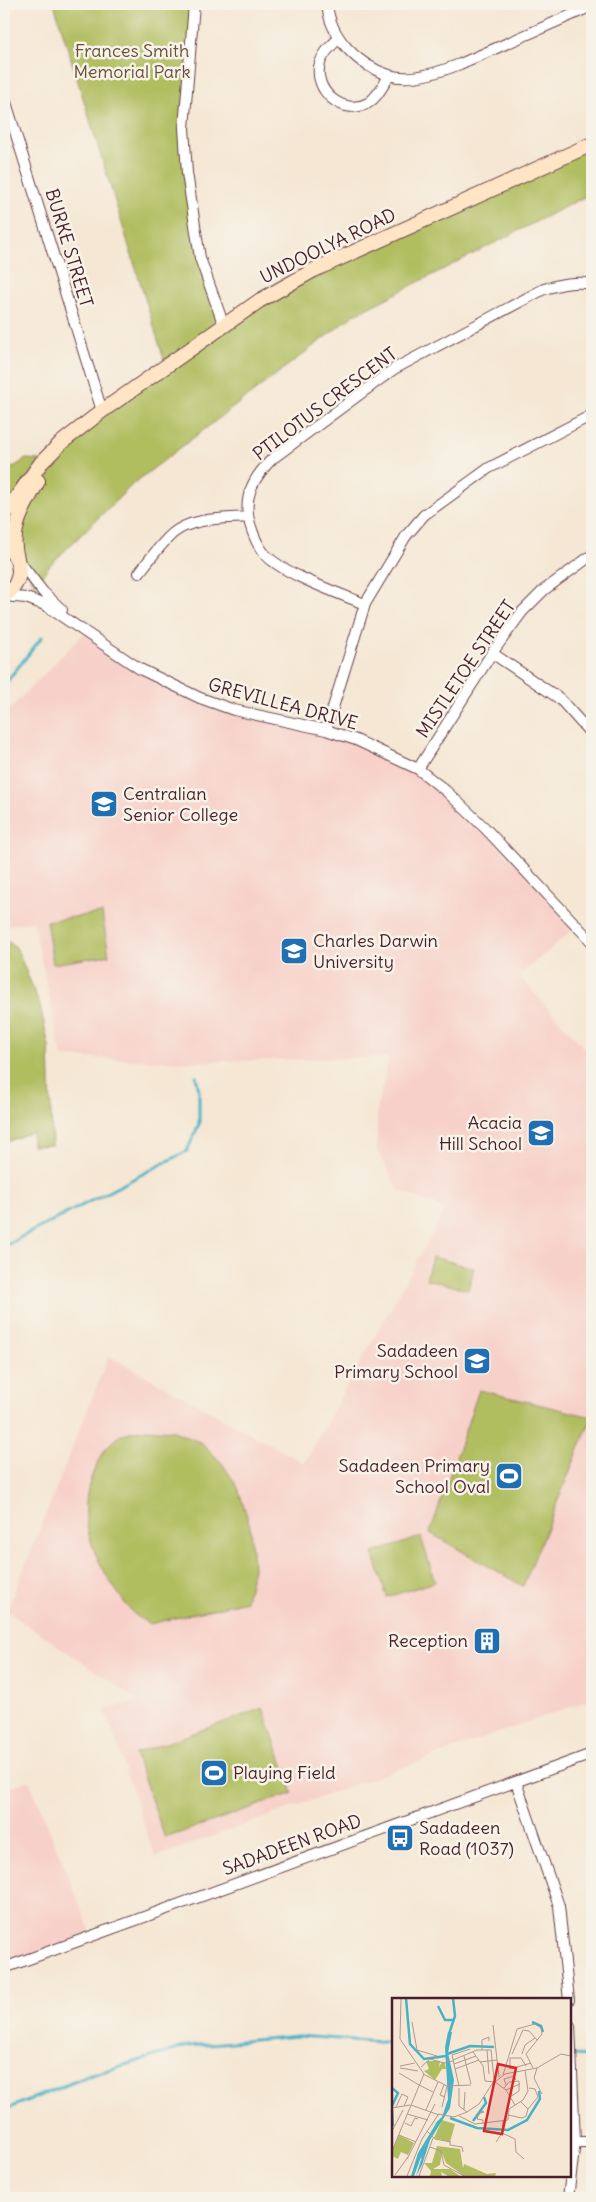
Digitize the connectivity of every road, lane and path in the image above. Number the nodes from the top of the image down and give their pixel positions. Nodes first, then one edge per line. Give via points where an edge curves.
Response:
1 (194, 4) edge
2 (326, 4) edge
3 (592, 6) edge
4 (338, 39) junction
5 (389, 76) junction
6 (4, 96) edge
7 (592, 144) edge
8 (592, 284) edge
9 (224, 326) junction
10 (102, 411) junction
11 (592, 415) edge
12 (75, 432) junction
13 (4, 515) edge
14 (248, 517) junction
15 (4, 546) edge
16 (592, 555) edge
17 (17, 559) junction
18 (139, 573) dead end
19 (4, 596) edge
20 (364, 604) junction
21 (86, 630) junction
22 (492, 653) junction
23 (326, 730) junction
24 (592, 735) edge
25 (418, 769) junction
26 (592, 942) edge
27 (592, 1754) edge
28 (516, 1782) junction
29 (4, 1968) edge
30 (569, 1998) edge
31 (571, 2076) edge
32 (575, 2142) junction
33 (592, 2142) edge
34 (571, 2174) edge
35 (571, 2177) edge
36 (568, 2198) edge

1 - 9 street via 184,128 187,173 200,258
2 - 4 street
3 - 5 street via 442,71
4 - 5 street via 354,56
4 - 5 street via 319,64 318,76 327,96 346,106 367,103
6 - 10 street, BURKE STREET
7 - 9 main road, UNDOOLYA ROAD via 314,270 265,297
8 - 14 street, PTILOTUS CRESCENT via 563,283 544,289 394,369 272,459 252,484
9 - 10 main road, UNDOOLYA ROAD
10 - 12 main road, UNDOOLYA ROAD
11 - 20 street via 489,468 424,515 406,536
12 - 13 main road, UNDOOLYA ROAD via 41,463
12 - 17 main road, UNDOOLYA ROAD via 51,460 26,502 14,538
14 - 18 street via 202,521 187,526 173,534
14 - 20 street, PTILOTUS CRESCENT via 256,542 271,560 282,568
15 - 17 main road
16 - 22 street, MISTLETOE STREET via 544,590 522,612
17 - 19 main road, UNDOOLYA ROAD via 20,568 18,581
17 - 21 street, GREVILLEA DRIVE via 43,592
19 - 21 street, GREVILLEA DRIVE via 34,600
20 - 23 street
21 - 23 street, GREVILLEA DRIVE via 140,669 200,698 234,710
22 - 24 street via 560,699
22 - 25 street, MISTLETOE STREET
23 - 25 street, GREVILLEA DRIVE via 356,740
25 - 26 street, GREVILLEA DRIVE via 484,828
27 - 28 street, SADADEEN ROAD
28 - 29 street, SADADEEN ROAD
28 - 30 street via 559,1906
31 - 32 street
32 - 33 street
32 - 34 street
35 - 36 street

